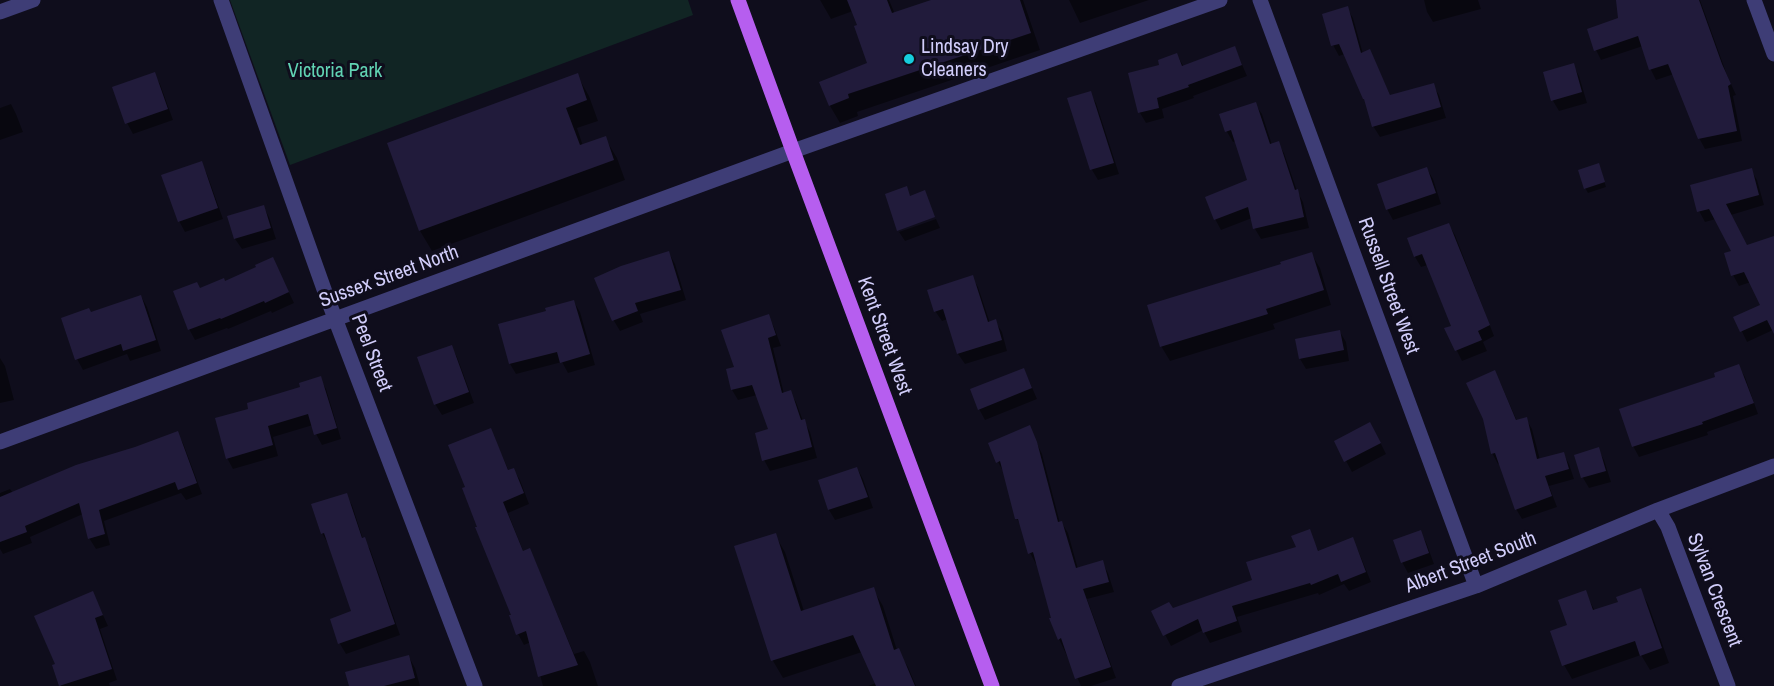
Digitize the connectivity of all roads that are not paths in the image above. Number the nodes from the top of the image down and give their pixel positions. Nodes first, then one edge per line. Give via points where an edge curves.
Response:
1 (33, 0) edge
2 (221, 0) edge
3 (738, 0) edge
4 (1220, 0) edge
5 (1260, 0) edge
6 (1754, 0) edge
7 (5, 7) edge
8 (1774, 54) edge
9 (793, 151) junction
10 (336, 320) junction
11 (0, 442) edge
12 (1774, 466) edge
13 (1659, 510) junction
14 (1476, 586) junction
15 (475, 686) edge
16 (992, 686) edge
17 (1179, 686) edge
18 (1728, 686) edge

1 - 7 street
2 - 10 street, Peel Street
3 - 9 main road, Kent Street West
4 - 9 street, Sussex Street North
5 - 14 street, Russell Street West
6 - 8 street
9 - 10 street, Sussex Street North
9 - 16 main road, Kent Street West
10 - 11 street, Sussex Street North
10 - 15 street, Peel Street
12 - 13 street, Albert Street South
13 - 14 street, Albert Street South
13 - 18 street, Sylvan Crescent
14 - 17 street, Albert Street South

